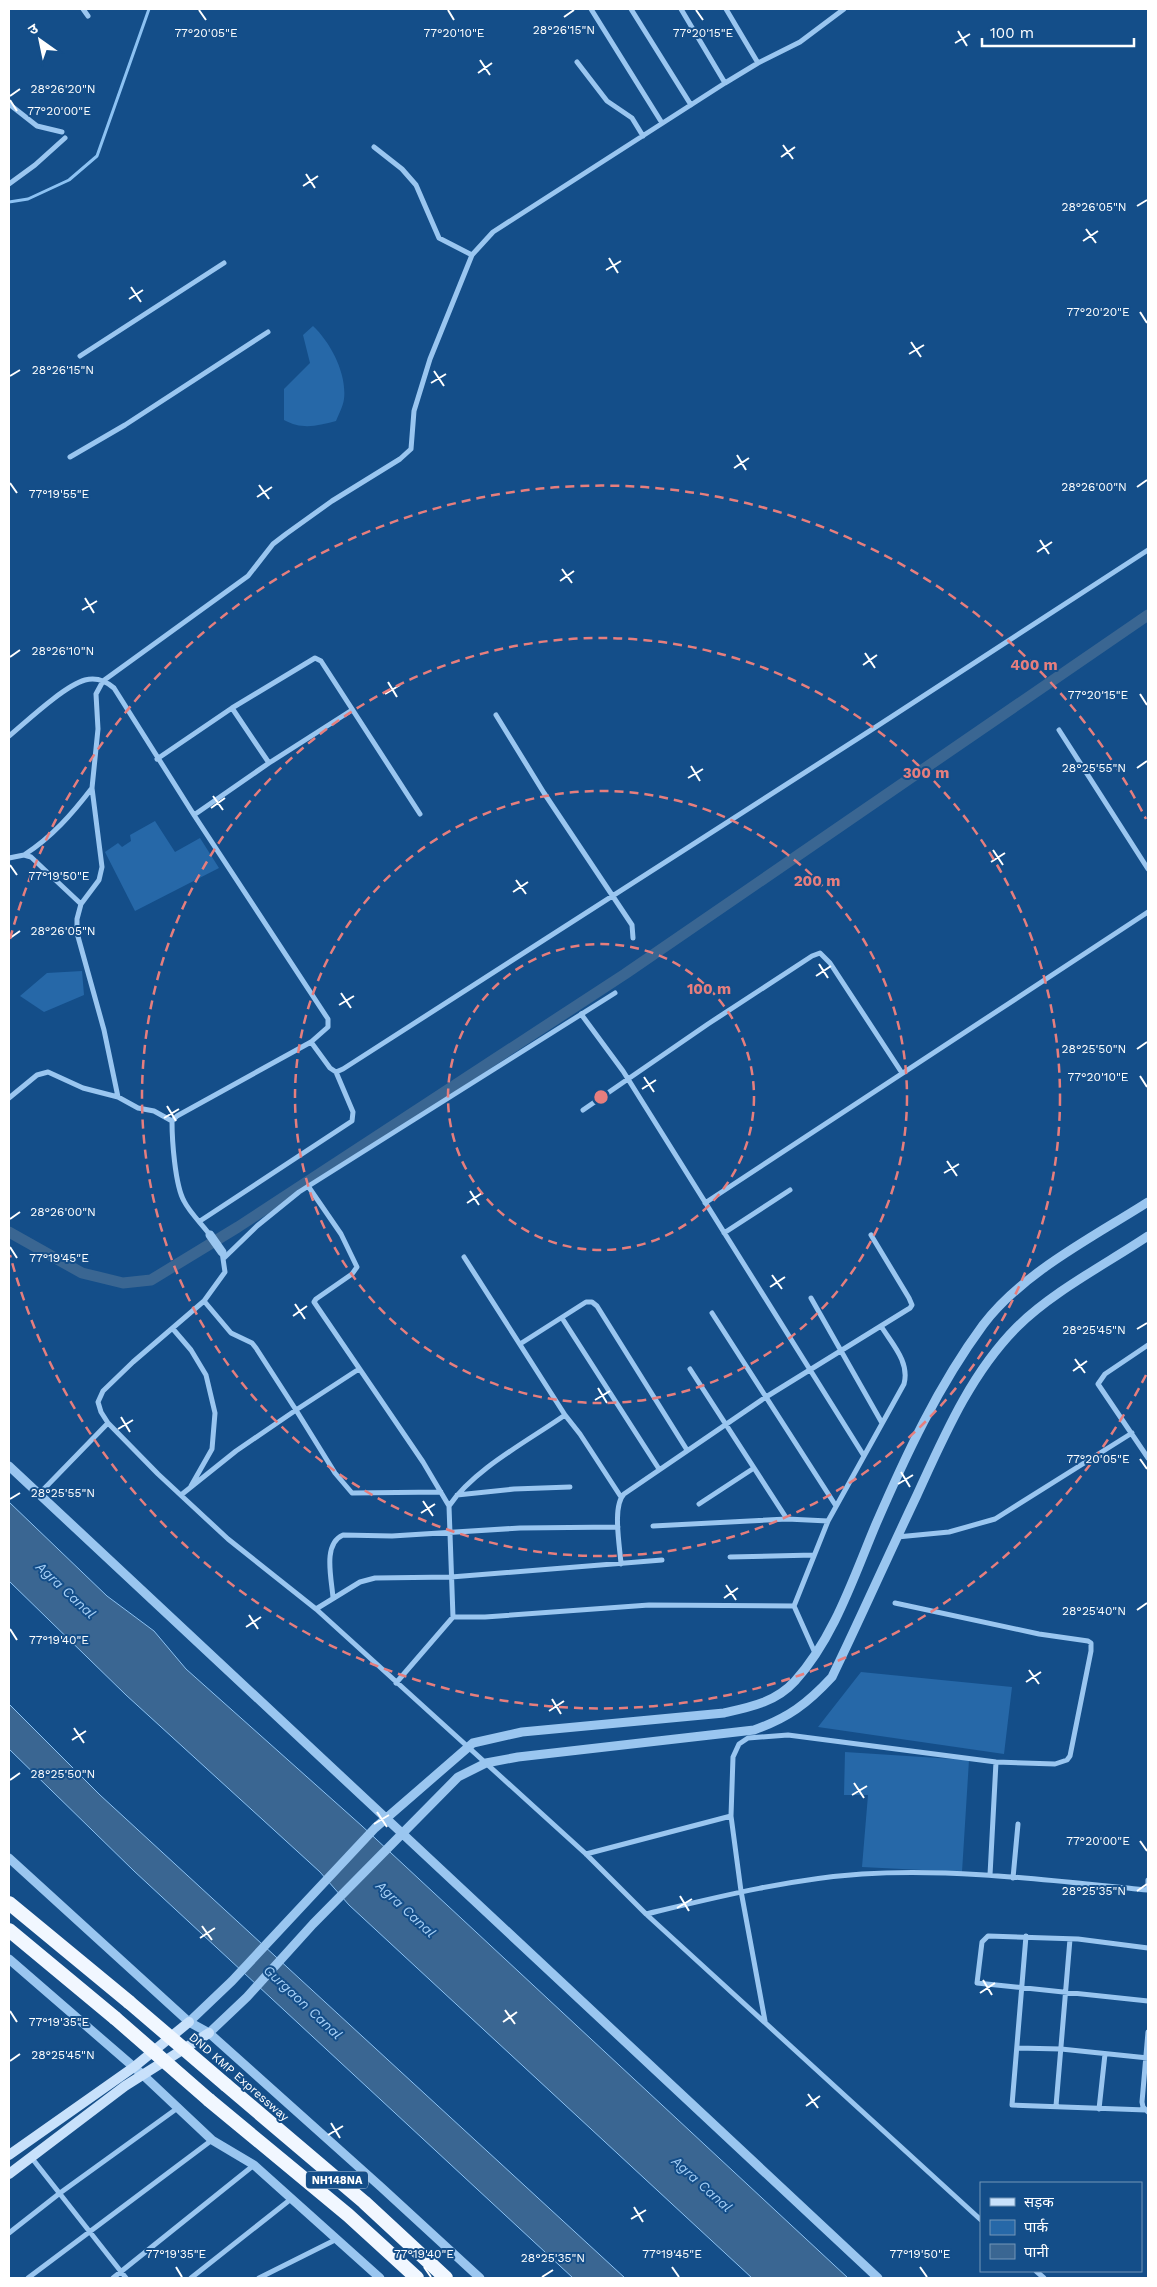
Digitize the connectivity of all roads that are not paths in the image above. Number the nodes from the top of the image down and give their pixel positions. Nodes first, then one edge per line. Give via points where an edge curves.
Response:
1 (83, 9) edge
2 (591, 9) edge
3 (631, 9) edge
4 (681, 9) edge
5 (726, 9) edge
6 (844, 9) edge
7 (88, 16) dead end
8 (577, 62) dead end
9 (758, 63) junction
10 (725, 83) junction
11 (9, 104) edge
12 (691, 104) junction
13 (662, 123) junction
14 (62, 132) dead end
15 (643, 136) junction
16 (65, 138) dead end
17 (374, 147) dead end
18 (9, 184) edge
19 (472, 255) junction
20 (224, 263) dead end
21 (268, 332) dead end
22 (80, 356) dead end
23 (70, 457) dead end
24 (1148, 550) edge
25 (103, 681) junction
26 (232, 708) junction
27 (352, 710) junction
28 (496, 715) dead end
29 (1059, 730) dead end
30 (9, 736) edge
31 (157, 759) junction
32 (269, 763) junction
33 (92, 788) junction
34 (420, 814) dead end
35 (194, 815) junction
36 (24, 855) junction
37 (9, 858) edge
38 (1148, 869) edge
39 (615, 897) junction
40 (81, 904) junction
41 (1148, 912) edge
42 (633, 938) dead end
43 (615, 992) dead end
44 (582, 1014) junction
45 (311, 1042) junction
46 (336, 1072) junction
47 (902, 1073) junction
48 (628, 1079) junction
49 (118, 1097) junction
50 (9, 1098) edge
51 (583, 1110) dead end
52 (172, 1121) junction
53 (308, 1186) junction
54 (790, 1190) dead end
55 (1148, 1202) edge
56 (705, 1203) junction
57 (200, 1221) junction
58 (210, 1234) joint
59 (724, 1234) junction
60 (870, 1235) dead end
61 (1148, 1236) edge
62 (223, 1255) junction
63 (464, 1257) dead end
64 (811, 1298) dead end
65 (204, 1301) junction
66 (712, 1313) dead end
67 (562, 1318) junction
68 (881, 1326) junction
69 (173, 1329) junction
70 (520, 1344) junction
71 (1148, 1345) edge
72 (841, 1351) junction
73 (359, 1369) junction
74 (690, 1369) dead end
75 (809, 1370) junction
76 (766, 1397) junction
77 (296, 1410) junction
78 (565, 1415) junction
79 (108, 1423) junction
80 (882, 1423) junction
81 (726, 1424) junction
82 (1132, 1434) junction
83 (687, 1450) junction
84 (864, 1456) junction
85 (1148, 1458) edge
86 (9, 1466) edge
87 (754, 1468) junction
88 (659, 1469) junction
89 (570, 1487) dead end
90 (190, 1488) junction
91 (441, 1492) junction
92 (39, 1494) junction
93 (181, 1495) junction
94 (457, 1495) junction
95 (621, 1497) junction
96 (699, 1504) dead end
97 (449, 1506) junction
98 (836, 1506) junction
99 (787, 1519) junction
100 (828, 1521) junction
101 (653, 1526) dead end
102 (618, 1527) junction
103 (449, 1533) junction
104 (897, 1537) junction
105 (814, 1555) junction
106 (730, 1557) dead end
107 (662, 1560) dead end
108 (621, 1564) junction
109 (451, 1577) junction
110 (333, 1598) junction
111 (895, 1603) dead end
112 (794, 1606) junction
113 (316, 1609) junction
114 (453, 1617) junction
115 (815, 1653) junction
116 (396, 1683) junction
117 (466, 1747) junction
118 (996, 1762) junction
119 (486, 1763) junction
120 (731, 1816) junction
121 (385, 1819) junction
122 (1018, 1824) dead end
123 (402, 1833) junction
124 (586, 1854) junction
125 (9, 1858) edge
126 (990, 1875) junction
127 (1013, 1878) junction
128 (1148, 1880) edge
129 (1148, 1890) edge
130 (741, 1891) junction
131 (9, 1902) edge
132 (646, 1914) junction
133 (9, 1930) edge
134 (1026, 1936) junction
135 (1070, 1939) junction
136 (1148, 1948) edge
137 (9, 1959) edge
138 (1022, 1988) junction
139 (1066, 1993) junction
140 (1148, 2001) edge
141 (765, 2021) junction
142 (188, 2022) junction
143 (1148, 2032) edge
144 (209, 2033) junction
145 (1017, 2048) junction
146 (1061, 2049) junction
147 (1105, 2054) junction
148 (1147, 2058) edge
149 (134, 2067) junction
150 (143, 2075) junction
151 (1056, 2106) junction
152 (179, 2107) junction
153 (1099, 2109) junction
154 (1147, 2111) edge
155 (212, 2140) junction
156 (9, 2155) edge
157 (31, 2157) junction
158 (254, 2165) junction
159 (9, 2174) edge
160 (60, 2193) junction
161 (291, 2199) junction
162 (980, 2219) edge
163 (9, 2233) edge
164 (89, 2233) junction
165 (337, 2239) junction
166 (122, 2272) junction
167 (28, 2278) edge
168 (113, 2278) edge
169 (126, 2278) edge
170 (191, 2278) edge
171 (259, 2278) edge
172 (380, 2278) edge
173 (417, 2278) edge
174 (446, 2278) edge
175 (480, 2278) edge
176 (878, 2278) edge

1 - 7 street
2 - 13 street
3 - 12 street
4 - 10 street
5 - 9 street
6 - 9 street via 800,42
8 - 15 street via 604,98 629,115
9 - 10 street
10 - 12 street
11 - 14 street via 37,126
12 - 13 street
13 - 15 street
15 - 19 street via 516,215 493,232
16 - 18 street
17 - 19 street via 416,185 439,238
19 - 25 street via 419,391 411,449 286,534 273,544 248,576
20 - 22 street
21 - 23 street
24 - 39 street
25 - 30 street via 94,679 76,684
25 - 31 street via 114,688
25 - 33 street via 96,694 98,729
26 - 27 street via 315,658 321,661
26 - 31 street
26 - 32 street
27 - 32 street
27 - 34 street
28 - 39 street via 544,793
29 - 38 street
31 - 35 street
32 - 35 street
33 - 36 street via 68,819
33 - 40 street via 102,867 99,880
35 - 45 street via 328,1019 328,1027
36 - 37 street
36 - 40 street via 37,862
39 - 42 street via 632,925
39 - 46 street
40 - 49 street via 76,919 77,933 101,1016
41 - 47 street
43 - 44 street
44 - 48 street
44 - 53 street
45 - 46 street
45 - 52 street
46 - 57 street via 353,1112 352,1122
47 - 48 street via 830,963 820,953
47 - 56 street
48 - 51 street
48 - 56 street
49 - 50 street via 43,1072
49 - 52 street via 132,1106 154,1111
52 - 57 street via 180,1192
53 - 62 street
53 - 73 street via 342,1234 357,1262 352,1274 314,1302
54 - 59 street
55 - 115 street via 1042,1270 1007,1297 983,1325 919,1429 844,1602
56 - 59 street
57 - 58 street
58 - 62 street
59 - 75 street
60 - 68 street via 912,1305
61 - 104 street via 1046,1302 993,1354 973,1382
62 - 65 street via 225,1272
63 - 70 street
64 - 72 street
65 - 69 street
65 - 77 street via 231,1333 252,1343
66 - 76 street
67 - 70 street
67 - 83 street via 586,1302 597,1306
67 - 88 street
68 - 72 street
68 - 80 street via 907,1374
69 - 79 street via 103,1391 98,1402
69 - 90 street via 192,1350 206,1375 215,1413 212,1449
70 - 78 street
71 - 82 street via 1105,1374 1098,1384
72 - 75 street
72 - 80 street
73 - 77 street
73 - 91 street
74 - 81 street
75 - 76 street
75 - 84 street
76 - 81 street
76 - 98 street
77 - 90 street via 236,1451
77 - 91 street via 334,1473 352,1493
78 - 94 street via 474,1478
78 - 95 street
79 - 92 street
79 - 93 street
80 - 84 street
81 - 83 street
81 - 87 street
82 - 85 street
82 - 104 street via 995,1519 949,1532
83 - 88 street
84 - 98 street
86 - 92 street
87 - 96 street
87 - 99 street
88 - 95 street
89 - 94 street
90 - 93 street
91 - 97 street
92 - 121 street
93 - 113 street via 228,1538
94 - 97 street
95 - 102 street
97 - 103 street
98 - 100 street
99 - 100 street
99 - 101 street
100 - 105 street
102 - 103 street
102 - 108 street
103 - 109 street
103 - 110 street via 337,1538 332,1544 330,1559
104 - 119 street via 832,1677 808,1701 774,1723 735,1734
105 - 106 street
105 - 112 street
107 - 108 street
108 - 109 street
109 - 110 street via 367,1579
109 - 114 street
110 - 113 street
111 - 118 street via 1091,1643 1067,1760 1055,1764
112 - 114 street via 649,1605
112 - 115 street
113 - 116 street
114 - 116 street
115 - 117 street via 794,1682 775,1698 753,1707 724,1713 522,1732 486,1738
116 - 117 street
117 - 119 street
117 - 121 street
118 - 120 street via 788,1735 748,1738 735,1751
118 - 126 street
119 - 123 street via 458,1777
119 - 124 street
120 - 124 street
120 - 130 street
121 - 123 street
121 - 142 street via 232,1981
122 - 127 street
123 - 144 street
123 - 176 street
124 - 132 street
125 - 142 street
126 - 127 street
126 - 130 street via 861,1874
127 - 129 street
128 - 129 street
130 - 132 street
130 - 141 street
131 - 174 highway, DND KMP Expressway / NH148NA, bridge via 364,2202
132 - 141 street
133 - 173 highway, NH148NA, bridge
134 - 135 street
134 - 138 street
134 - 138 street via 984,1938 977,1983
135 - 136 street
135 - 139 street
137 - 149 street
138 - 139 street
138 - 145 street
139 - 140 street
139 - 146 street
141 - 162 street
142 - 144 street
142 - 149 main road
143 - 148 street
144 - 150 main road
144 - 175 street
145 - 146 street
145 - 151 street via 1012,2106
146 - 147 street
146 - 151 street
147 - 148 street
147 - 153 street
148 - 154 street via 1142,2102
149 - 150 street
149 - 156 main road
150 - 152 street
150 - 157 main road
151 - 153 street
152 - 155 street
152 - 160 street
153 - 154 street
155 - 158 street
155 - 164 street
157 - 159 main road
157 - 160 street
158 - 161 street
158 - 166 street
160 - 163 street
160 - 164 street
161 - 165 street
161 - 170 street
164 - 166 street
164 - 167 street
165 - 171 street
165 - 172 street
166 - 168 street
166 - 169 street

